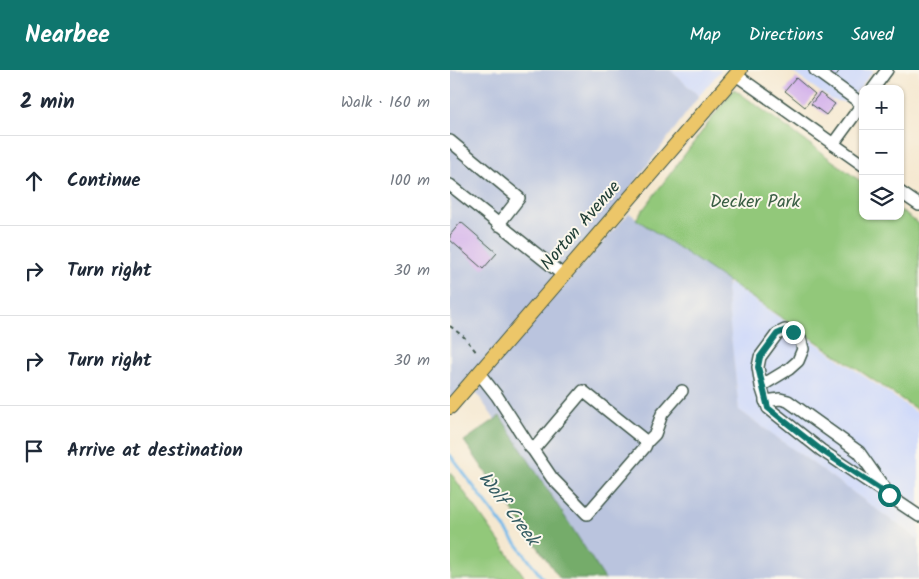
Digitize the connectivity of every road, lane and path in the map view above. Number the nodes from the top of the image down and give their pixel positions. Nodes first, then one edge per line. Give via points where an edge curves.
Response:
1 (815, 70) edge
2 (738, 72) edge
3 (882, 72) edge
4 (875, 85) edge
5 (859, 102) edge
6 (859, 108) edge
7 (450, 141) edge
8 (833, 144) junction
9 (859, 162) edge
10 (450, 185) edge
11 (904, 195) edge
12 (919, 205) edge
13 (498, 225) junction
14 (562, 276) junction
15 (450, 326) edge
16 (483, 369) junction
17 (761, 386) junction
18 (682, 391) dead end
19 (765, 400) junction
20 (450, 407) edge
21 (647, 442) junction
22 (533, 450) junction
23 (889, 495) junction
24 (919, 516) edge

1 - 5 street
2 - 8 street
2 - 14 main road, Norton Avenue
3 - 4 street
6 - 8 street
7 - 13 street via 519,198
8 - 9 street
10 - 13 street
11 - 12 street
13 - 14 street
14 - 16 main road, Norton Avenue
15 - 16 path via 464,337
16 - 20 main road, Norton Avenue
16 - 22 street
17 - 17 street via 760,357 777,334 786,330 793,332 800,338 803,349 798,361
17 - 19 street
18 - 21 street via 662,414 655,434
19 - 23 street via 776,416
19 - 23 street via 788,401 853,447 866,460
21 - 22 street via 583,392
21 - 22 street via 587,514 552,478
23 - 24 street

